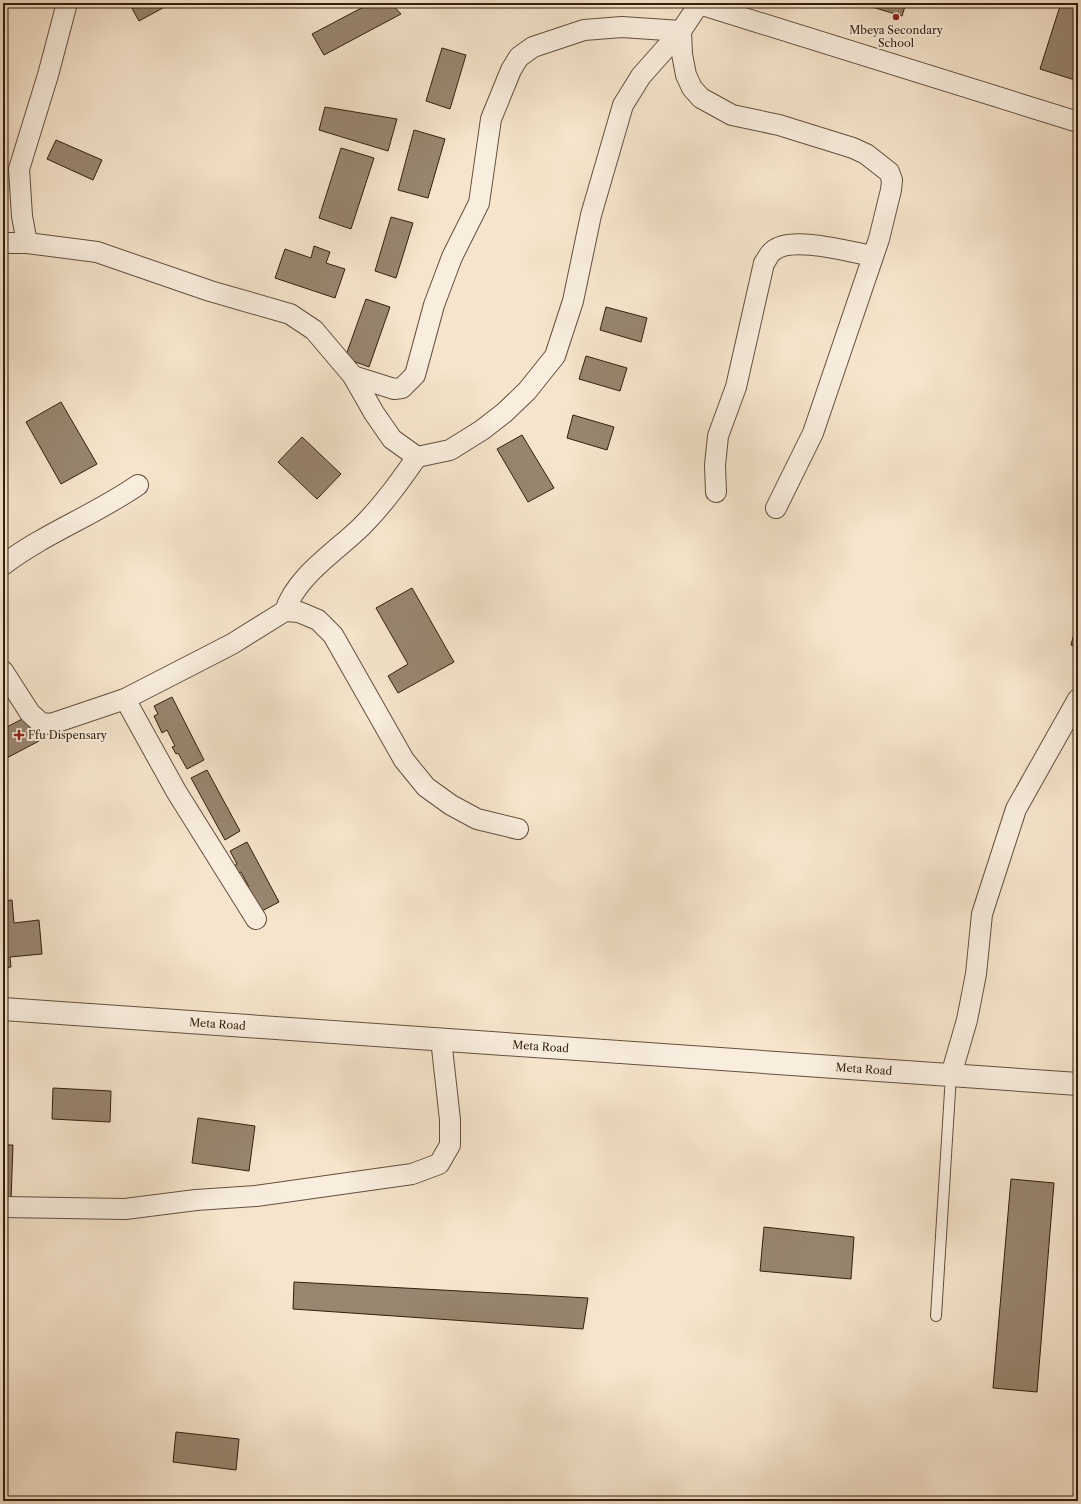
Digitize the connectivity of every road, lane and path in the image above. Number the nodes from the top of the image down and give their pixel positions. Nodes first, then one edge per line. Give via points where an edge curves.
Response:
1 (67, 3) edge
2 (697, 3) edge
3 (681, 31) junction
4 (1078, 122) edge
5 (3, 243) edge
6 (27, 243) junction
7 (872, 256) junction
8 (353, 376) junction
9 (417, 457) junction
10 (138, 485) dead end
11 (716, 492) dead end
12 (776, 508) dead end
13 (3, 565) edge
14 (285, 611) junction
15 (3, 671) edge
16 (1078, 698) edge
17 (126, 699) junction
18 (518, 830) dead end
19 (256, 919) dead end
20 (3, 1009) edge
21 (442, 1039) junction
22 (951, 1075) junction
23 (1078, 1084) edge
24 (3, 1207) edge
25 (936, 1316) dead end

1 - 6 street via 19,169 22,216
2 - 3 street
2 - 4 street
3 - 7 street via 686,75 692,88 701,98 732,115 779,125 853,148 866,154 889,172 892,180 891,190 879,239
3 - 8 street via 622,27 584,30 533,47 519,57 510,70 491,119 479,204 452,257 434,306 415,375 402,388 394,389
3 - 9 street via 641,76 623,105 591,215 574,302 554,356 527,391 482,430 450,450
5 - 6 street
6 - 8 street via 97,252 210,291 290,314 314,330
7 - 11 street via 814,244 785,245 773,250 764,263 736,386 718,436
7 - 12 street via 813,434
8 - 9 street via 392,439
9 - 14 street via 386,500 289,597
10 - 13 street
14 - 17 street via 232,644
14 - 18 street via 299,612 318,620 333,634 404,760 426,787 450,805 477,819
15 - 17 street via 30,713 41,723 50,724
16 - 22 street via 1016,809 982,914 976,974 967,1020
17 - 19 street via 176,791
20 - 21 street, Meta Road
21 - 22 street, Meta Road
21 - 24 street via 450,1145 438,1164 412,1174 256,1196 125,1208
22 - 23 street, Meta Road
22 - 25 lane

